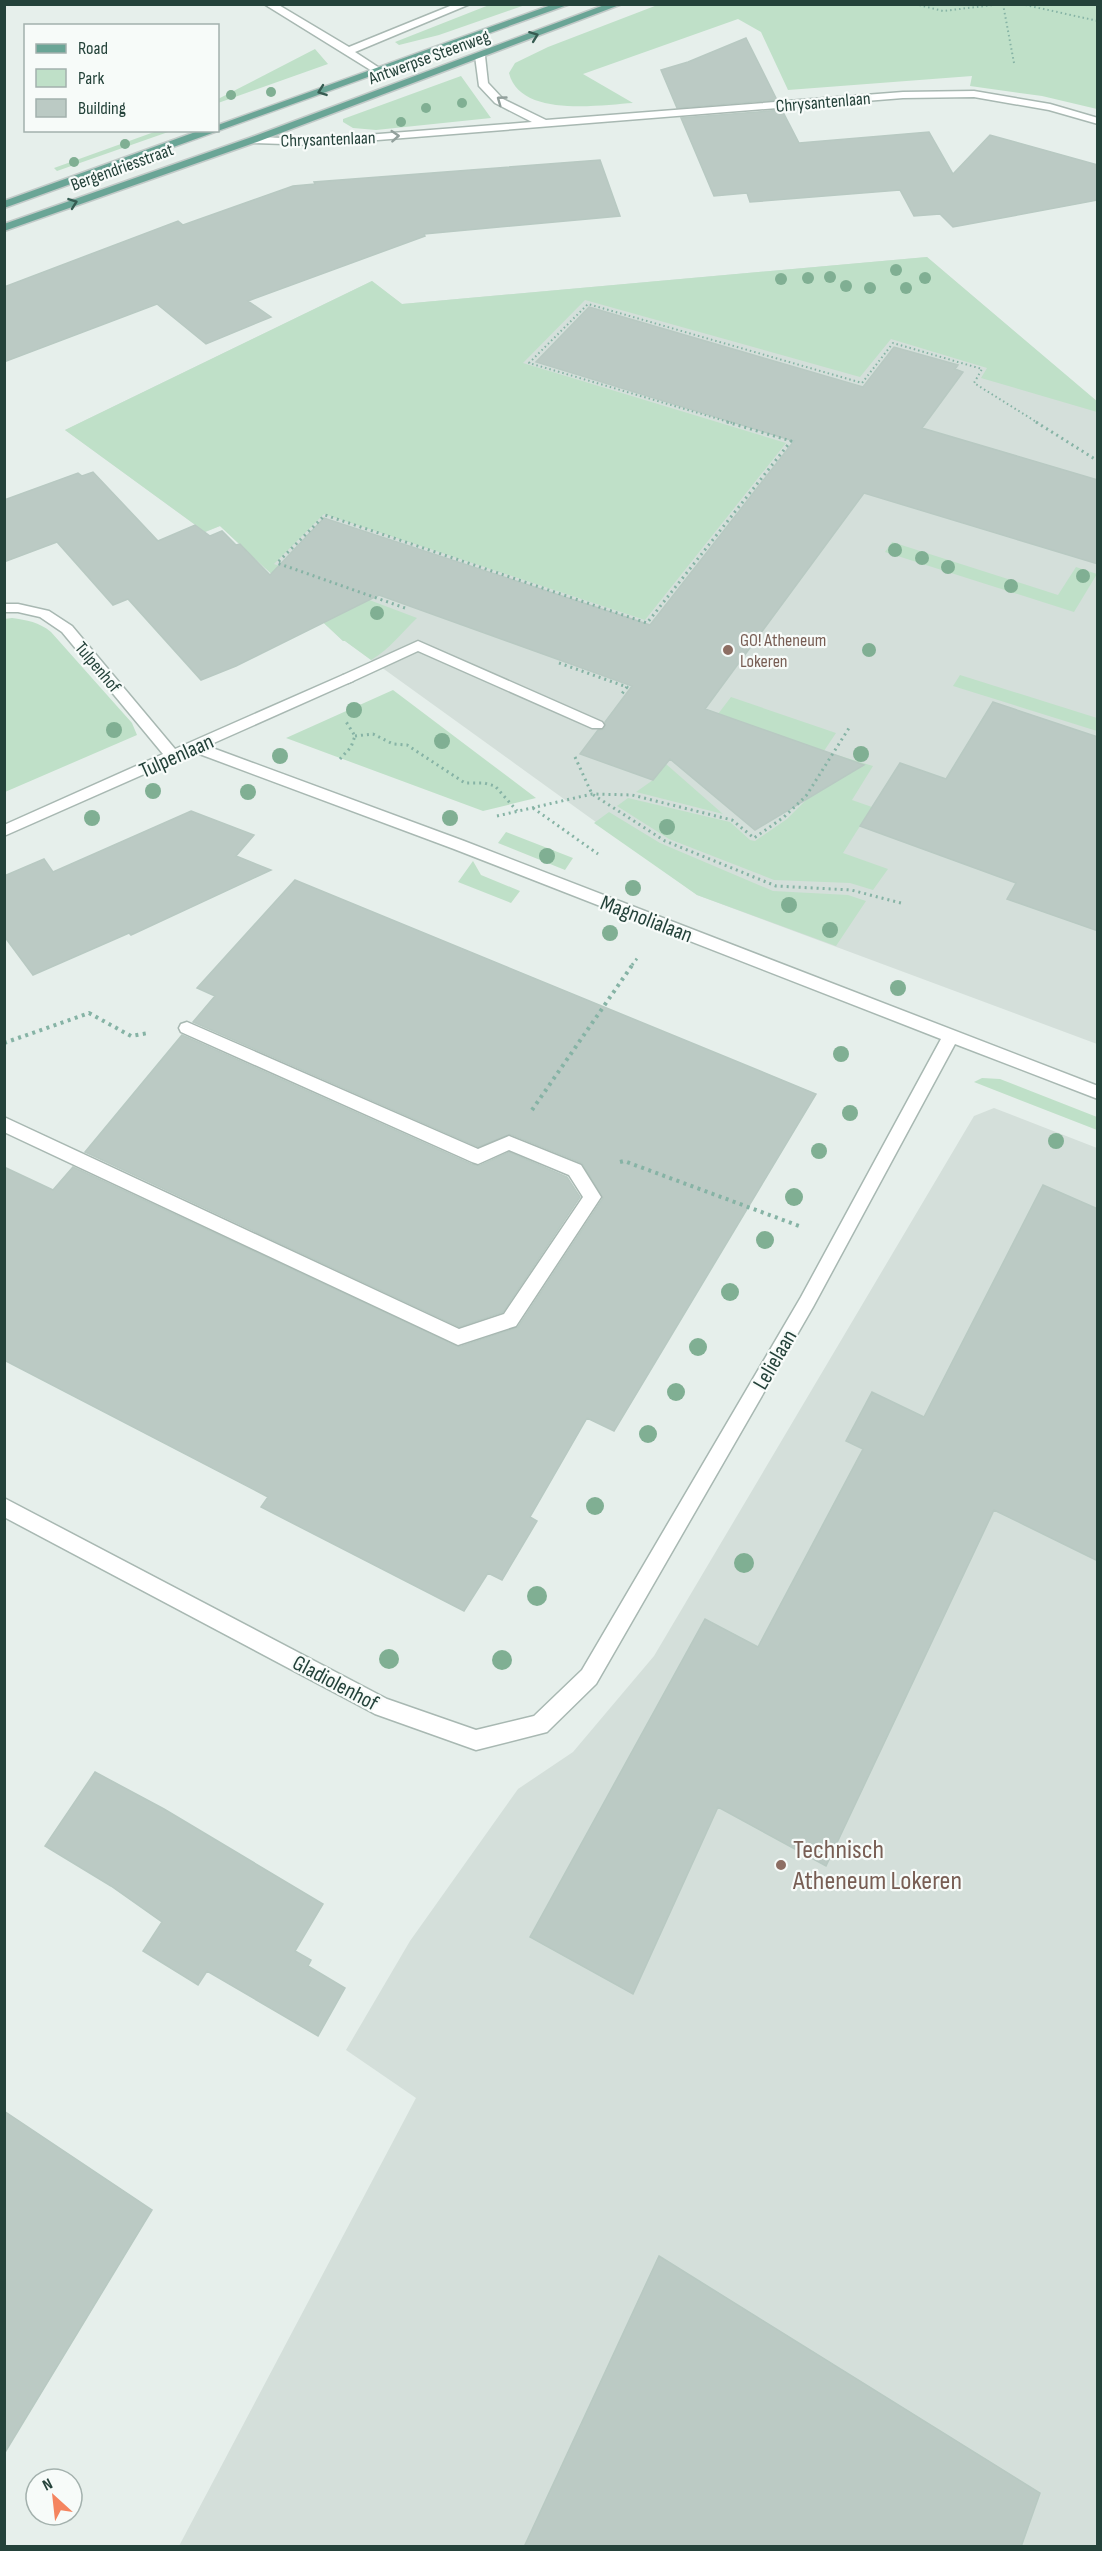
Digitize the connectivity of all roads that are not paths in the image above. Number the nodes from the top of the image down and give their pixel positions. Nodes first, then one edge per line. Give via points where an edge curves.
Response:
1 (269, 4) edge
2 (465, 4) edge
3 (565, 4) edge
4 (617, 4) edge
5 (348, 51) junction
6 (480, 56) junction
7 (377, 71) junction
8 (1098, 121) edge
9 (546, 124) junction
10 (219, 129) edge
11 (207, 132) edge
12 (253, 140) junction
13 (4, 206) edge
14 (4, 228) edge
15 (4, 608) edge
16 (597, 725) road end
17 (194, 747) junction
18 (173, 756) junction
19 (4, 831) edge
20 (188, 1028) road end
21 (951, 1036) junction
22 (1098, 1093) edge
23 (4, 1124) edge
24 (4, 1507) edge
25 (589, 1677) joint

1 - 5 street
2 - 5 street
3 - 7 main road, Antwerpse Steenweg
6 -> 4 main road, Antwerpse Steenweg
5 - 7 street
9 -> 6 street via 499,101 483,84
6 - 12 main road, Antwerpse Steenweg
7 -> 10 main road
8 - 9 street, Chrysantenlaan via 1050,107 963,94 903,95
12 -> 9 street, Chrysantenlaan via 315,142
11 - 13 main road, Bergendriesstraat
14 -> 12 main road, Bergendriesstraat
15 - 18 street, Tulpenhof via 44,614 67,629
16 - 17 street, Tulpenlaan via 418,646
17 - 18 street, Tulpenlaan
17 - 21 street, Magnolialaan
18 - 19 street, Tulpenlaan
20 - 23 street via 478,1157 508,1143 575,1170 592,1197 510,1320 458,1337
21 - 22 street, Magnolialaan
21 - 25 street, Lelielaan via 807,1302
24 - 25 street, Gladiolenhof via 382,1707 476,1740 540,1725

